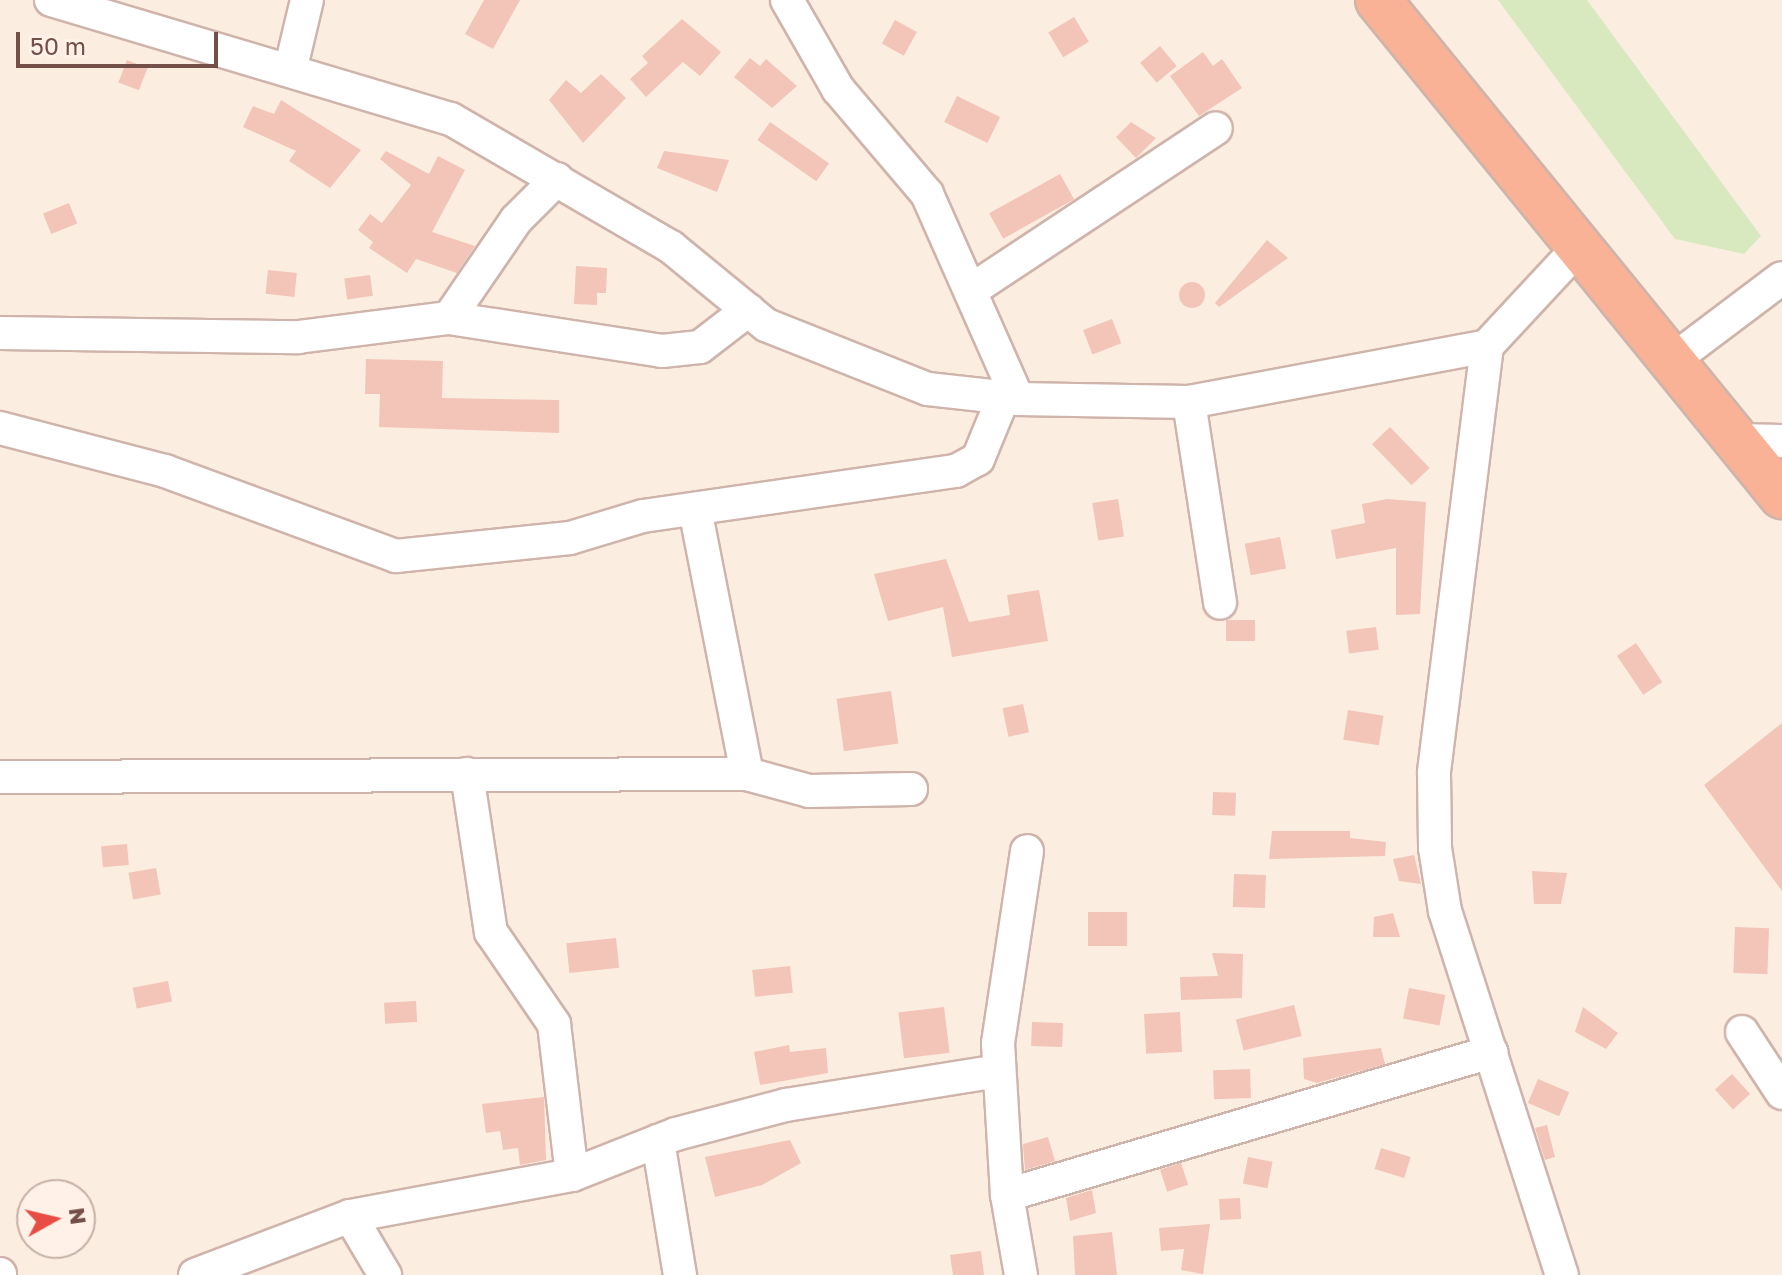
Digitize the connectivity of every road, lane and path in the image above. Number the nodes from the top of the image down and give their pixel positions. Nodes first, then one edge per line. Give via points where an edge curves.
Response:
1 (51, 0) edge
2 (307, 0) edge
3 (787, 0) edge
4 (1378, 0) edge
5 (291, 67) junction
6 (1216, 128) dead end
7 (557, 179) junction
8 (1577, 249) junction
9 (1782, 278) edge
10 (973, 289) junction
11 (748, 310) junction
12 (449, 318) junction
13 (0, 333) edge
14 (1487, 346) junction
15 (1669, 363) junction
16 (1010, 398) junction
17 (1189, 402) junction
18 (0, 428) edge
19 (1736, 440) junction
20 (1782, 441) edge
21 (1782, 496) edge
22 (695, 509) junction
23 (1220, 603) dead end
24 (467, 774) junction
25 (747, 774) junction
26 (0, 777) edge
27 (911, 789) dead end
28 (1027, 851) dead end
29 (1742, 1032) dead end
30 (1491, 1052) junction
31 (998, 1071) junction
32 (1782, 1093) edge
33 (658, 1141) junction
34 (572, 1175) junction
35 (1007, 1195) junction
36 (350, 1216) junction
37 (195, 1275) edge
38 (385, 1275) edge
39 (680, 1275) edge
40 (1021, 1275) edge
41 (1562, 1275) edge

1 - 5 street
2 - 5 street
3 - 10 street via 838,89 927,194
4 - 8 highway
5 - 7 street via 451,119
6 - 10 street
7 - 11 street via 671,247
7 - 12 street via 516,220
8 - 14 street
8 - 15 highway
9 - 15 street
10 - 16 street
11 - 12 street via 700,347 662,351
11 - 16 street via 849,364 928,389
12 - 13 street via 298,337
14 - 17 street
14 - 30 street via 1434,773 1445,911
15 - 19 highway
16 - 17 street
16 - 22 street via 978,459 956,471
17 - 23 street
18 - 22 street via 165,471 396,556 570,538
19 - 20 street
19 - 21 highway
22 - 25 street
24 - 25 street
24 - 26 street
24 - 34 street via 485,915 504,961 554,1024
25 - 27 street via 809,791
28 - 31 street
29 - 32 street
30 - 35 street
30 - 41 street
31 - 33 street via 786,1105
31 - 35 street
33 - 34 street
33 - 39 street
34 - 36 street
35 - 40 street
36 - 37 street
36 - 38 street

